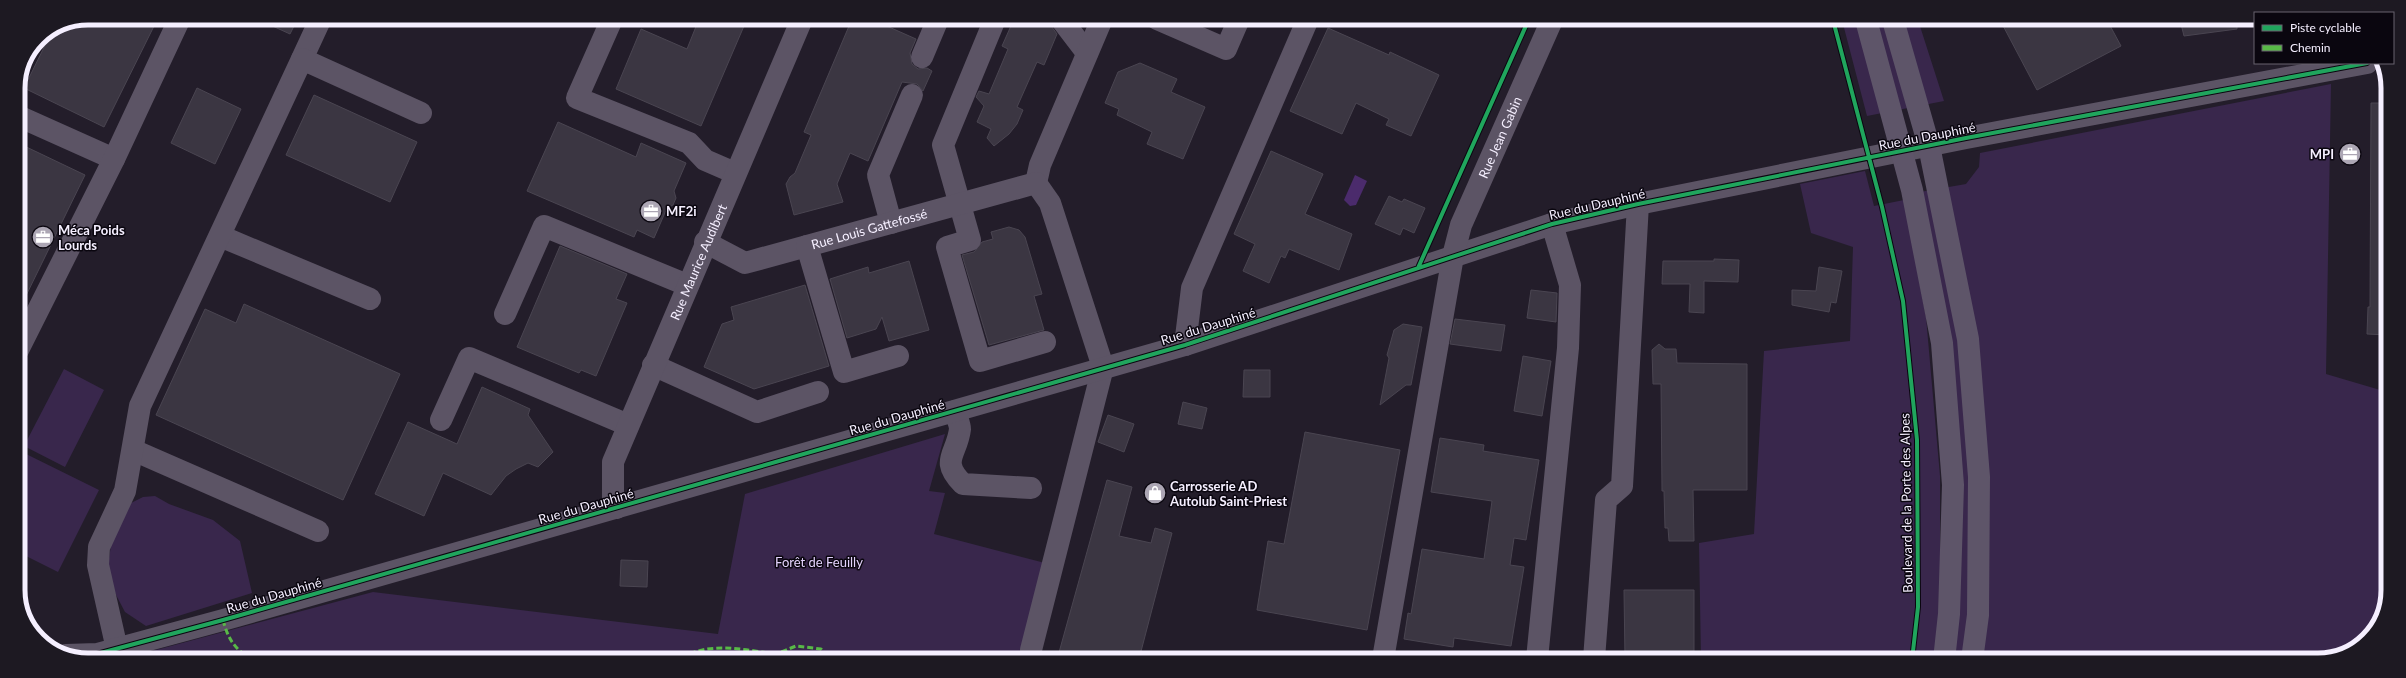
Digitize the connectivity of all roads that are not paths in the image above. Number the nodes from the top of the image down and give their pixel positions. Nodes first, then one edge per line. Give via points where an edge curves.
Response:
1 (177, 25) edge
2 (318, 25) edge
3 (609, 25) edge
4 (799, 25) edge
5 (935, 25) edge
6 (993, 25) edge
7 (1066, 25) edge
8 (1099, 25) edge
9 (1171, 25) edge
10 (1236, 25) edge
11 (1305, 25) edge
12 (1550, 25) edge
13 (1867, 25) edge
14 (1894, 25) edge
15 (1087, 53) junction
16 (922, 57) dead end
17 (302, 59) junction
18 (2362, 64) edge
19 (912, 95) dead end
20 (421, 113) dead end
21 (25, 119) edge
22 (1929, 146) junction
23 (1902, 151) junction
24 (114, 159) junction
25 (735, 173) junction
26 (1036, 183) junction
27 (960, 204) junction
28 (1638, 204) junction
29 (891, 223) junction
30 (1552, 224) junction
31 (220, 236) junction
32 (705, 242) junction
33 (807, 246) junction
34 (1453, 256) junction
35 (688, 285) junction
36 (370, 299) dead end
37 (505, 314) dead end
38 (25, 336) edge
39 (1045, 342) dead end
40 (1185, 345) junction
41 (898, 356) dead end
42 (653, 366) junction
43 (1103, 368) junction
44 (818, 392) dead end
45 (955, 411) junction
46 (441, 420) dead end
47 (628, 425) junction
48 (132, 450) junction
49 (1031, 488) dead end
50 (616, 508) junction
51 (318, 532) dead end
52 (117, 649) junction
53 (1031, 650) dead end
54 (101, 653) edge
55 (1384, 653) edge
56 (1538, 653) edge
57 (1594, 653) edge
58 (1945, 653) edge
59 (1973, 653) edge

1 - 24 street
2 - 17 street
3 - 25 street via 577,98 689,143 705,160
4 - 25 street, Rue Maurice Audibert
5 - 16 street
6 - 27 street via 943,145
7 - 15 street
8 - 15 street
9 - 10 street via 1226,49
11 - 40 street via 1192,288
12 - 34 street, Rue Jean Gabin via 1461,225
13 - 23 main road
14 - 22 main road
15 - 26 street via 1040,165
17 - 20 street
17 - 31 street
18 - 22 street, Rue du Dauphiné
19 - 29 street via 878,175
21 - 24 street
22 - 23 street, Rue du Dauphiné
22 - 59 main road via 1968,338 1979,476 1978,615
23 - 28 street, Rue du Dauphiné
23 - 58 main road via 1912,190 1942,350 1953,485 1949,614
24 - 38 street
25 - 32 street, Rue Maurice Audibert
26 - 27 street, Rue Louis Gattefossé
26 - 43 street via 1050,203
27 - 29 street, Rue Louis Gattefossé
27 - 39 street via 970,240 948,247 980,361
28 - 30 street, Rue du Dauphiné
28 - 57 street via 1622,486 1606,500
29 - 33 street, Rue Louis Gattefossé
30 - 34 street, Rue du Dauphiné
30 - 56 street via 1570,285 1568,348
31 - 36 street
31 - 48 street via 140,406
32 - 33 street, Rue Louis Gattefossé via 745,263
32 - 35 street, Rue Maurice Audibert
33 - 41 street via 844,372
34 - 40 street, Rue du Dauphiné
34 - 55 street, Rue Jean Gabin
35 - 37 street via 544,226
35 - 42 street, Rue Maurice Audibert
40 - 43 street, Rue du Dauphiné
42 - 44 street via 757,412
42 - 47 street, Rue Maurice Audibert
43 - 45 street, Rue du Dauphiné
43 - 53 street
45 - 49 street via 960,428 950,460 953,474 963,484
45 - 50 street, Rue du Dauphiné
46 - 47 street via 470,358
47 - 50 street, Rue Maurice Audibert via 613,462 613,499
48 - 51 street
48 - 52 street via 125,491 99,547 98,565
50 - 52 street, Rue du Dauphiné
52 - 54 street, Rue du Dauphiné

